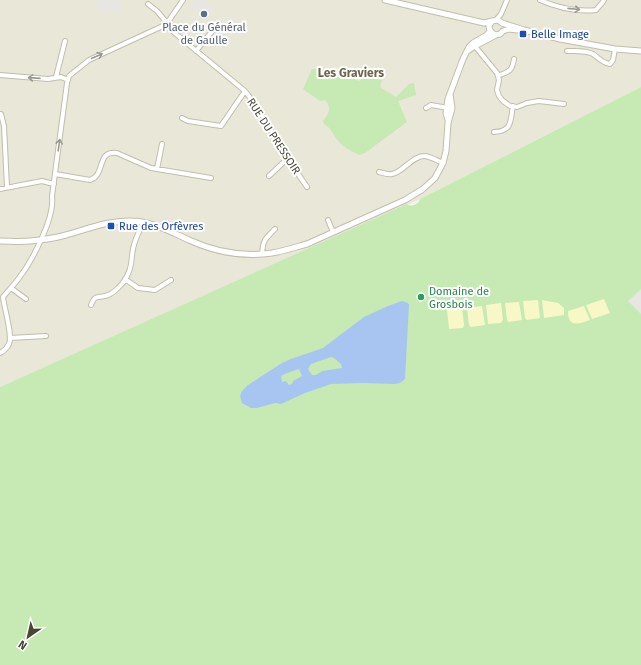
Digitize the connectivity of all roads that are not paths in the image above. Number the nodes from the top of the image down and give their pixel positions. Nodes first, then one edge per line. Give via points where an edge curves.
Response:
1 (183, 0) edge
2 (385, 0) edge
3 (507, 0) edge
4 (540, 0) edge
5 (604, 0) edge
6 (402, 2) edge
7 (148, 4) dead end
8 (498, 21) junction
9 (484, 23) junction
10 (166, 24) junction
11 (214, 29) dead end
12 (489, 29) junction
13 (524, 30) junction
14 (503, 31) junction
15 (496, 35) junction
16 (65, 41) dead end
17 (474, 44) junction
18 (615, 49) junction
19 (196, 51) junction
20 (567, 51) dead end
21 (641, 51) edge
22 (514, 59) dead end
23 (0, 75) edge
24 (498, 76) junction
25 (56, 77) junction
26 (68, 80) junction
27 (245, 91) junction
28 (564, 104) dead end
29 (513, 106) junction
30 (426, 108) dead end
31 (449, 108) junction
32 (1, 114) dead end
33 (182, 118) dead end
34 (494, 132) dead end
35 (162, 144) dead end
36 (288, 158) junction
37 (443, 163) junction
38 (157, 169) junction
39 (379, 172) dead end
40 (55, 174) junction
41 (269, 176) dead end
42 (211, 178) dead end
43 (54, 184) junction
44 (7, 187) junction
45 (307, 187) dead end
46 (0, 189) edge
47 (328, 220) dead end
48 (142, 222) junction
49 (275, 229) dead end
50 (333, 232) junction
51 (40, 240) junction
52 (0, 241) edge
53 (262, 254) junction
54 (125, 279) junction
55 (171, 280) dead end
56 (11, 288) junction
57 (1, 297) edge
58 (26, 299) dead end
59 (91, 305) dead end
60 (46, 336) dead end
61 (10, 338) junction
62 (0, 353) edge

1 - 10 street
2 - 6 street
3 - 8 street
4 -> 5 street via 564,8 587,11 596,10
6 - 9 street
7 - 10 street, RUE DU PRESSOIR via 157,11
8 - 9 street
8 - 12 street via 490,24
8 - 13 street
8 - 14 street via 504,27
9 - 12 street
10 - 19 street, RUE DU PRESSOIR
26 -> 10 street via 72,73 89,60
11 - 19 street
12 - 15 street
12 - 17 street via 487,35
13 - 14 street
13 - 18 street
14 - 15 street
15 - 17 street
16 - 25 street
17 - 24 street
17 - 31 street via 465,54 448,99
18 - 20 street via 610,64 604,63 592,54
18 - 21 street
19 - 27 street, RUE DU PRESSOIR
22 - 24 street via 510,71
25 -> 23 street via 48,79
24 - 29 street via 499,96
25 - 26 street
40 -> 26 street
27 - 33 street via 221,126
27 - 36 street, RUE DU PRESSOIR
28 - 29 street via 539,101
29 - 34 street via 508,128
30 - 31 street via 431,105
31 - 37 street via 446,113 448,123
32 - 44 street via 4,126
35 - 38 street
36 - 41 street
36 - 45 street, RUE DU PRESSOIR
37 - 39 street via 423,156 391,174
37 - 50 street via 435,178 424,189 406,200
38 - 40 street via 112,153 107,154 98,174 90,180
38 - 42 street
40 - 43 street
43 - 44 street via 42,181
43 - 51 street via 50,214
44 - 46 street
47 - 50 street
48 - 51 street via 121,221
48 - 53 street via 205,247 234,253
48 - 54 street via 133,246 130,271
49 - 53 street via 263,244
50 - 53 street via 307,244
51 - 52 street
51 - 56 street via 32,258
54 - 55 street via 138,288 155,290
54 - 59 street via 110,294 97,296
56 - 57 street
56 - 58 street
57 - 61 street
60 - 61 street
61 - 62 street via 10,343

